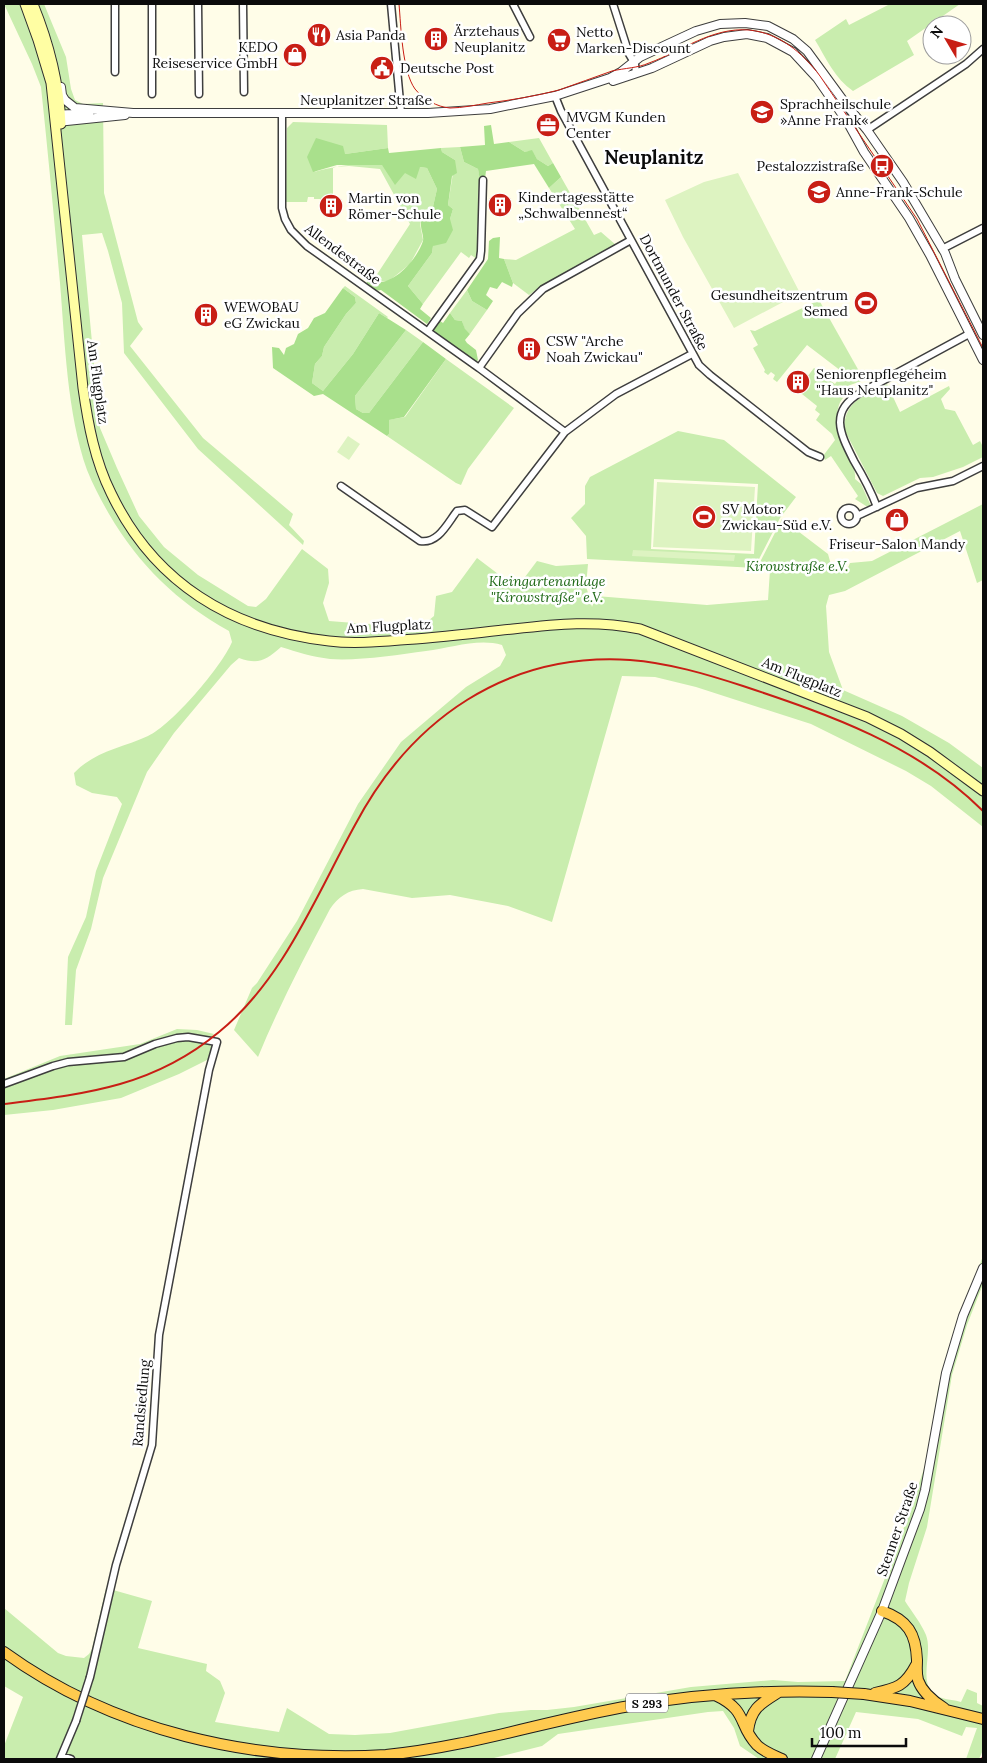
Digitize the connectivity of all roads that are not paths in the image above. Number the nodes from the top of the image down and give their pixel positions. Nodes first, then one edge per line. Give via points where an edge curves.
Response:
1 (25, 4) edge
2 (33, 4) edge
3 (115, 4) edge
4 (152, 4) edge
5 (198, 4) edge
6 (243, 4) edge
7 (391, 4) edge
8 (514, 4) edge
9 (613, 4) edge
10 (38, 17) junction
11 (530, 37) dead end
12 (983, 49) edge
13 (634, 62) junction
14 (115, 72) dead end
15 (636, 74) junction
16 (596, 83) junction
17 (244, 92) dead end
18 (152, 94) dead end
19 (198, 94) dead end
20 (555, 96) junction
21 (105, 111) junction
22 (133, 113) junction
23 (401, 113) junction
24 (282, 114) junction
25 (58, 119) junction
26 (867, 130) junction
27 (858, 138) junction
28 (483, 180) dead end
29 (983, 228) edge
30 (631, 240) junction
31 (942, 249) junction
32 (930, 255) junction
33 (428, 331) junction
34 (982, 331) edge
35 (970, 334) junction
36 (692, 354) junction
37 (983, 360) edge
38 (479, 368) junction
39 (565, 432) junction
40 (820, 457) dead end
41 (983, 466) edge
42 (341, 486) dead end
43 (877, 507) junction
44 (857, 516) dead end
45 (983, 790) edge
46 (4, 1084) edge
47 (983, 1268) edge
48 (882, 1611) junction
49 (4, 1652) edge
50 (917, 1663) junction
51 (781, 1691) junction
52 (712, 1694) junction
53 (866, 1694) junction
54 (944, 1708) junction
55 (983, 1719) edge
56 (748, 1732) junction
57 (61, 1758) edge
58 (71, 1759) edge
59 (782, 1759) edge
60 (816, 1759) edge

1 - 25 main road, Am Flugplatz via 51,83
2 - 10 main road, Neuplanitzer Straße
3 - 14 street
4 - 18 street
5 - 19 street
6 - 17 street
7 - 23 street
8 - 11 street
9 - 13 street
10 - 21 street, Neuplanitzer Straße via 50,44 65,100 78,109
10 - 25 main road, Neuplanitzer Straße via 56,76
12 - 26 street via 966,64
13 - 15 street
13 - 16 street, Neuplanitzer Straße
13 - 26 street, Neuplanitzer Straße via 706,27 745,23 768,26 793,38 808,50
15 - 16 street, Neuplanitzer Straße
15 - 27 street, Neuplanitzer Straße via 719,38 747,34 767,38 791,50 803,61
16 - 20 street, Neuplanitzer Straße
20 - 23 street, Neuplanitzer Straße via 490,109
20 - 30 street, Dortmunder Straße
21 - 22 street, Neuplanitzer Straße
21 - 25 street, Neuplanitzer Straße
22 - 24 street, Neuplanitzer Straße
22 - 25 street, Neuplanitzer Straße
23 - 24 street, Neuplanitzer Straße
24 - 33 street, Allendestraße via 282,208 291,230 307,246
25 - 45 main road, Am Flugplatz via 63,202 84,397 92,437 102,470 121,512 142,544 177,580 233,616 273,630 330,641 400,640 569,623 617,624 640,629 867,717 930,752
26 - 27 street
26 - 31 street, Neuplanitzer Straße via 903,182
27 - 32 street, Neuplanitzer Straße
28 - 33 street via 480,259
29 - 31 street
30 - 36 street, Dortmunder Straße
30 - 38 street via 543,289 518,313
31 - 32 street
31 - 34 street, Neuplanitzer Straße
32 - 35 street, Neuplanitzer Straße
33 - 38 street, Allendestraße
34 - 35 street, Neuplanitzer Straße
35 - 37 street, Neuplanitzer Straße
35 - 43 street via 851,398 843,410 840,422 843,437
36 - 39 street via 616,394
36 - 40 street, Dortmunder Straße via 710,375 808,452
38 - 39 street, Allendestraße
39 - 42 street via 492,527 465,510 457,511 436,538 420,541
41 - 43 street via 953,481 918,488
43 - 44 street
46 - 57 street, Randsiedlung, bridge via 52,1066 124,1057 177,1038 217,1042 159,1334 152,1445 116,1565 90,1677
47 - 48 street, Stenner Straße via 963,1316 946,1373 920,1509
48 - 50 highway via 896,1616 910,1630 915,1641
48 - 60 street, Stenner Straße
49 - 52 highway, S 293 via 68,1692 118,1716 216,1746 283,1756 352,1758 420,1751 629,1706
50 - 53 highway via 912,1674 896,1688
50 - 54 highway via 918,1681 926,1693
51 - 52 highway, S 293
51 - 53 highway, S 293, bridge
51 - 56 highway via 755,1709
52 - 56 highway via 734,1706
53 - 54 highway, S 293
54 - 55 highway, S 293
56 - 59 highway via 763,1751
57 - 58 street

